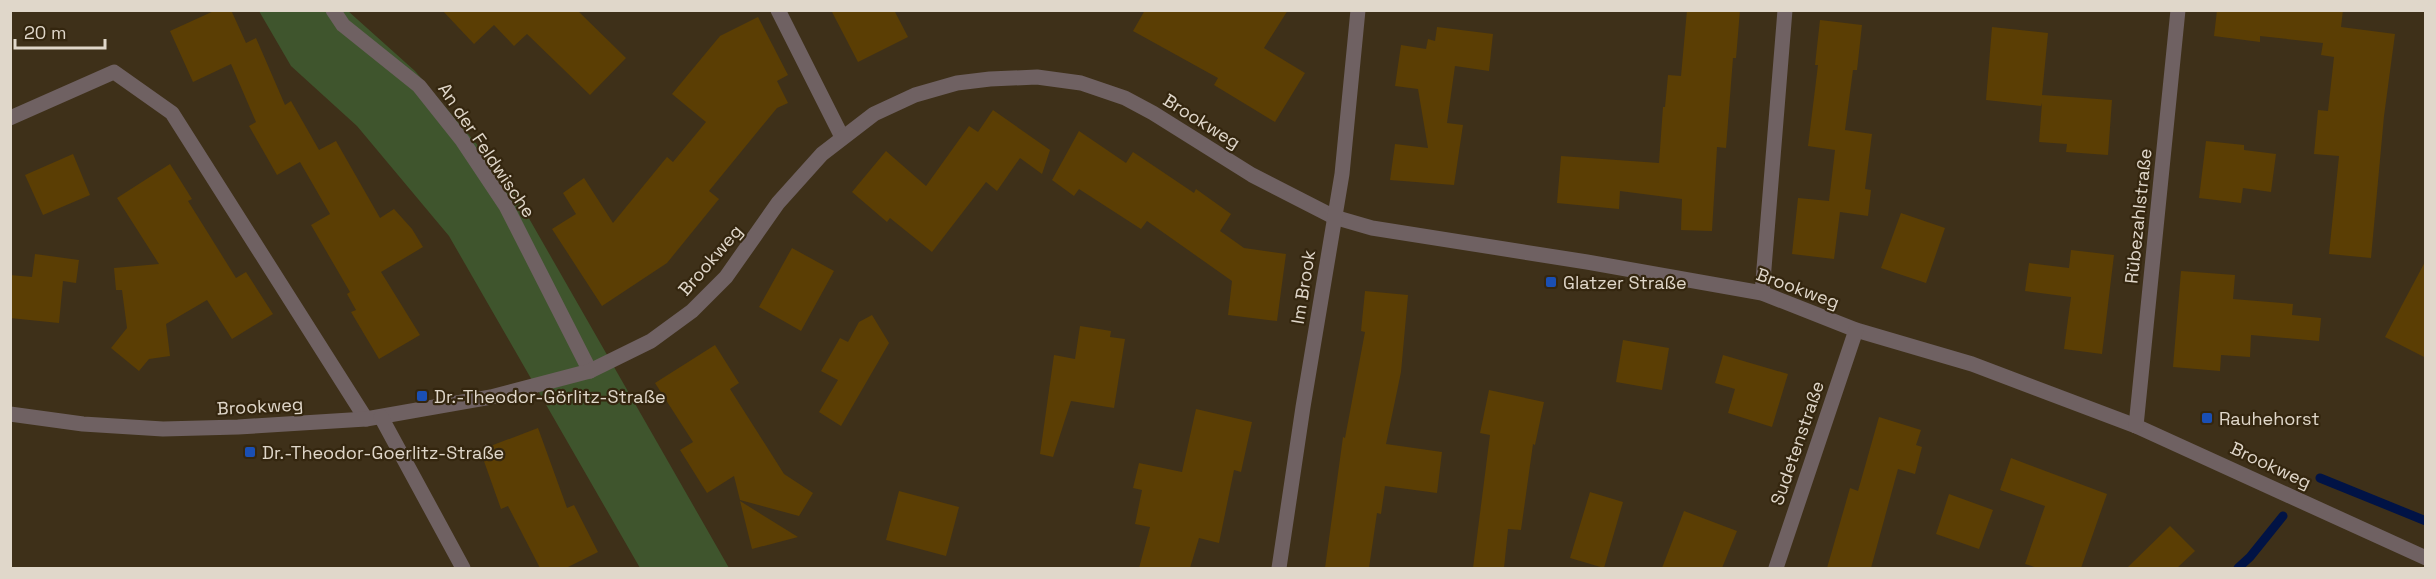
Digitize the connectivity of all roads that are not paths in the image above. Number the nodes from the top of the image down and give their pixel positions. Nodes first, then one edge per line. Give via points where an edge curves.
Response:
1 (333, 10) edge
2 (778, 10) edge
3 (1358, 10) edge
4 (1785, 10) edge
5 (2178, 10) edge
6 (10, 118) edge
7 (842, 137) junction
8 (1334, 217) junction
9 (1762, 293) junction
10 (1856, 330) junction
11 (590, 371) junction
12 (10, 414) edge
13 (374, 418) junction
14 (2136, 426) junction
15 (2426, 558) edge
16 (463, 568) edge
17 (1279, 568) edge
18 (1776, 568) edge

1 - 11 street, An der Feldwische via 343,24 419,86 462,140 506,206
2 - 7 street
3 - 8 street, Im Brook
4 - 9 street
5 - 14 street, Rübezahlstraße
6 - 13 street via 114,72 172,113
7 - 8 street, Brookweg via 892,105 957,83 1022,77 1081,83 1153,113 1252,175
7 - 11 street, Brookweg via 801,176 732,270 692,311 633,352
8 - 9 street, Brookweg via 1372,228
8 - 17 street, Im Brook
9 - 10 street, Brookweg
10 - 14 street, Brookweg via 1972,364
10 - 18 street, Sudetenstraße
11 - 13 street, Brookweg via 491,397
12 - 13 street, Brookweg via 163,429
13 - 16 street
14 - 15 street, Brookweg

